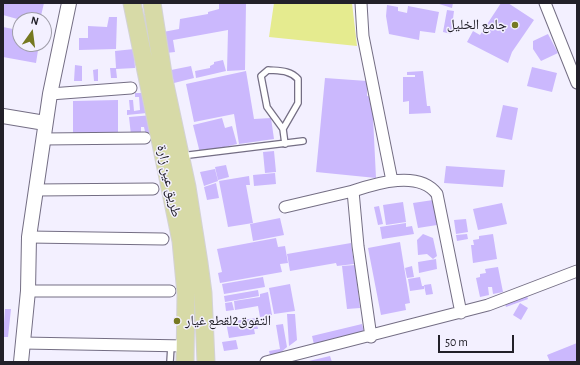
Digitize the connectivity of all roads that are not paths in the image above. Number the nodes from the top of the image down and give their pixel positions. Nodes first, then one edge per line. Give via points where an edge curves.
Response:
1 (69, 3) edge
2 (132, 3) edge
3 (152, 3) edge
4 (361, 3) edge
5 (545, 3) edge
6 (577, 82) edge
7 (131, 88) dead end
8 (50, 94) junction
9 (3, 116) edge
10 (45, 123) junction
11 (283, 129) junction
12 (146, 138) dead end
13 (43, 139) junction
14 (303, 141) dead end
15 (285, 144) junction
16 (181, 156) junction
17 (392, 181) junction
18 (153, 189) dead end
19 (36, 190) junction
20 (353, 191) junction
21 (285, 207) dead end
22 (30, 237) junction
23 (163, 239) dead end
24 (577, 271) edge
25 (28, 291) junction
26 (170, 292) dead end
27 (461, 313) junction
28 (371, 337) junction
29 (23, 343) junction
30 (181, 351) edge
31 (22, 362) edge
32 (170, 362) edge
33 (206, 362) edge
34 (266, 362) edge

1 - 8 street
2 - 30 main road, طريق عين زارة via 181,241 186,294
3 - 16 main road, طريق عين زارة via 164,80
4 - 17 street via 363,36
5 - 6 street
7 - 8 street
8 - 10 street
9 - 10 street
10 - 13 street
11 - 11 lane via 298,103 298,79 286,71 268,70 261,76 267,107
11 - 15 lane
12 - 13 street
13 - 19 street
14 - 15 lane
15 - 16 lane
16 - 33 main road, طريق عين زارة via 203,293
17 - 20 street
17 - 27 street via 423,183 432,187 437,194
18 - 19 street
19 - 22 street
20 - 21 street
20 - 28 street
22 - 23 street
22 - 25 street
24 - 27 street
25 - 26 street
25 - 29 street
27 - 28 street
28 - 34 street
29 - 30 street
29 - 31 street
30 - 32 lane

